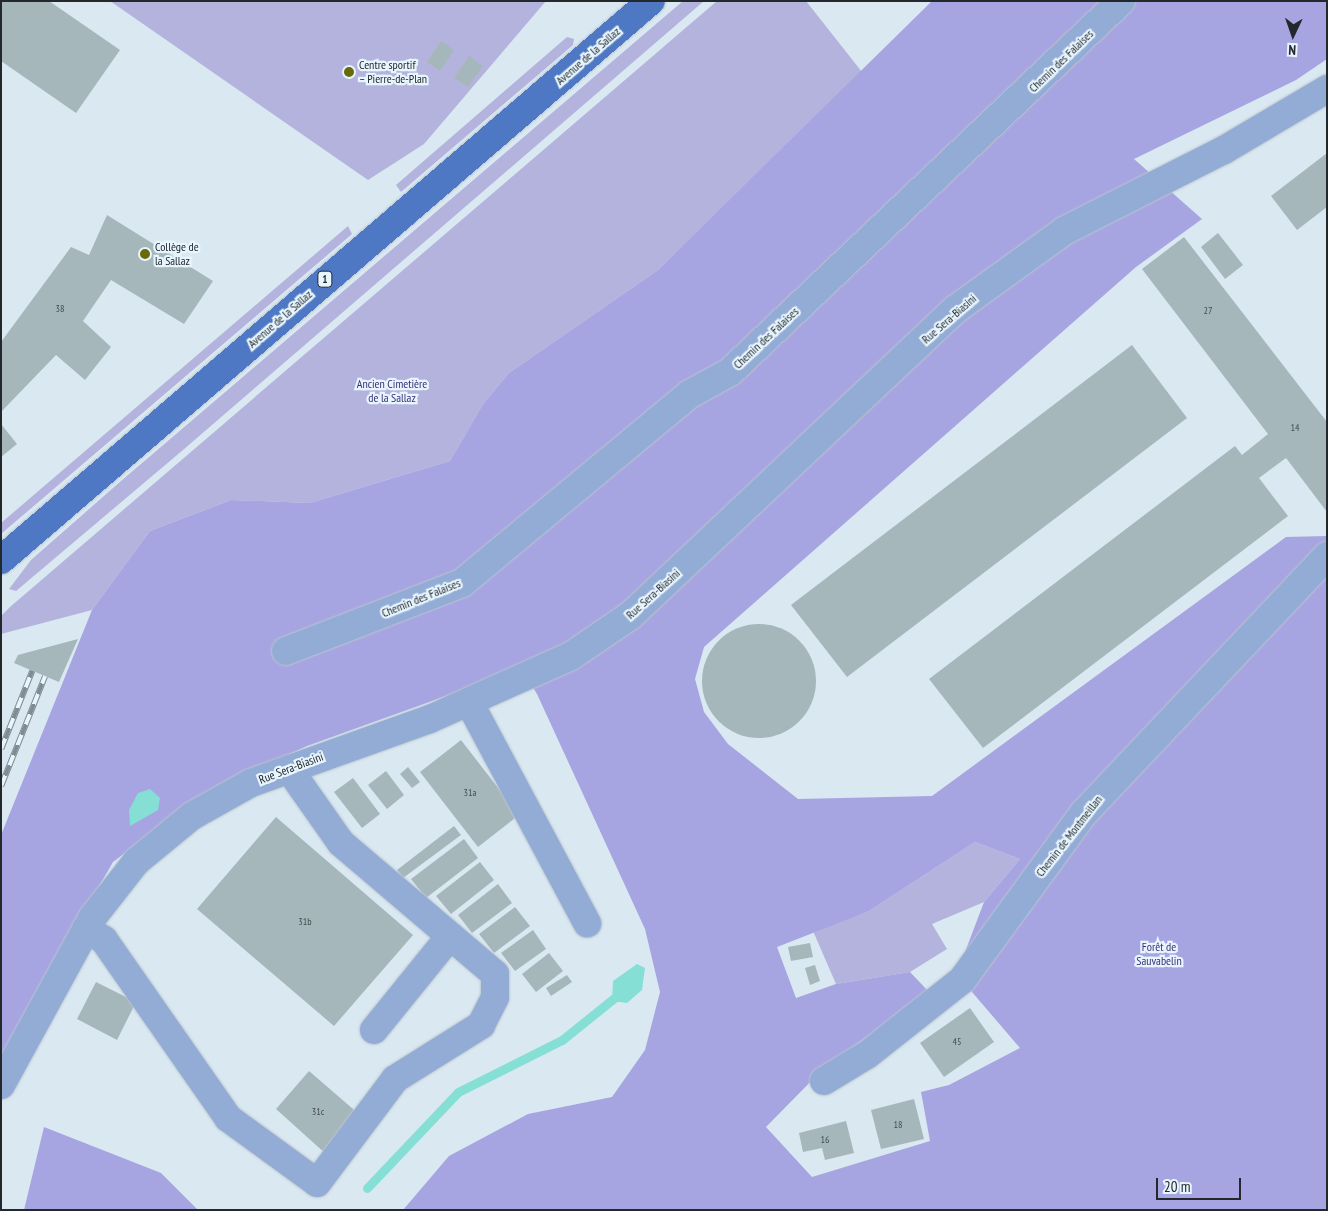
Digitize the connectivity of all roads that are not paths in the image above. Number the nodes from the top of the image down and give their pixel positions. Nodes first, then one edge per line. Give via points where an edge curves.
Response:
1 (1121, 1) edge
2 (642, 4) edge
3 (1327, 89) edge
4 (1327, 556) edge
5 (1, 560) edge
6 (286, 651) dead end
7 (469, 702) junction
8 (289, 769) junction
9 (587, 923) dead end
10 (86, 929) junction
11 (450, 936) junction
12 (374, 1030) dead end
13 (824, 1081) dead end
14 (1, 1085) edge

1 - 6 street, Chemin des Falaises via 730,372 690,394 462,584
2 - 5 main road, Avenue de la Sallaz / 1
3 - 7 street, Rue Sera-Biasini via 1224,150 1064,231 956,309 631,615 571,656
4 - 13 street, Chemin de Montmeillan via 1084,813 962,980 867,1055
7 - 8 street, Rue Sera-Biasini
7 - 9 street
8 - 10 street, Rue Sera-Biasini via 251,783 192,816 136,862
8 - 11 street via 340,843
10 - 11 street via 104,940 228,1118 316,1183 395,1079 480,1025 495,997 495,974
10 - 14 street, Rue Sera-Biasini
11 - 12 street

